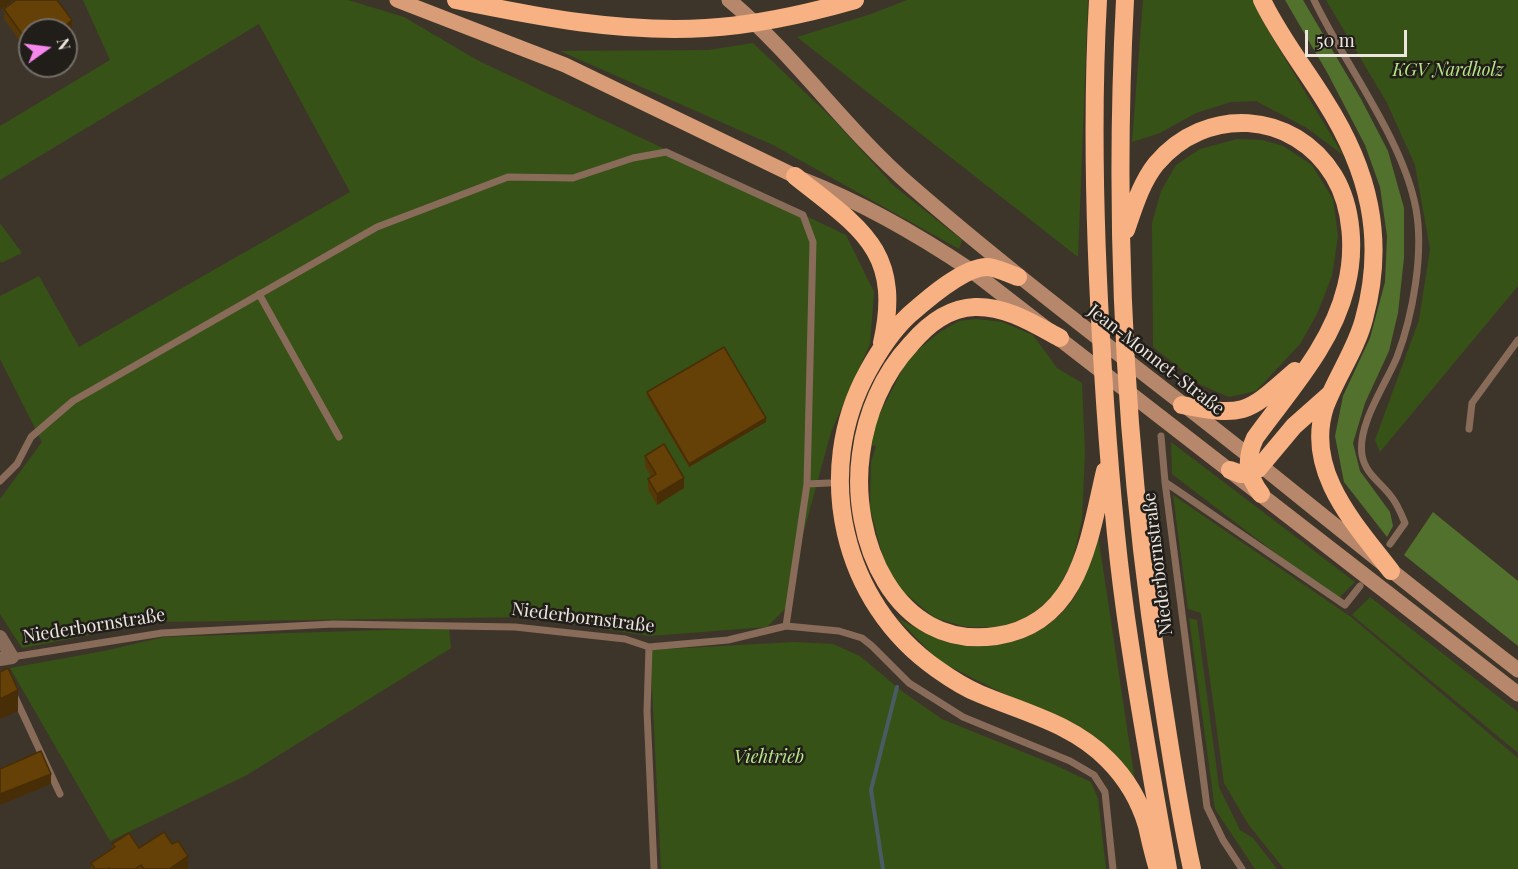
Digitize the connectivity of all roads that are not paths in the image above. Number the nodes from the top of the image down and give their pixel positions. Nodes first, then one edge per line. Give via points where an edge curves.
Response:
1 (397, 0) edge
2 (456, 0) edge
3 (729, 0) edge
4 (855, 0) edge
5 (1098, 0) edge
6 (1125, 0) edge
7 (1262, 0) edge
8 (1314, 0) edge
9 (795, 176) junction
10 (1121, 243) junction
11 (972, 271) junction
12 (1018, 277) junction
13 (259, 294) junction
14 (1060, 338) junction
15 (1518, 340) edge
16 (880, 350) junction
17 (1315, 354) junction
18 (1330, 394) junction
19 (1182, 405) junction
20 (1165, 429) junction
21 (1469, 429) dead end
22 (339, 437) dead end
23 (1108, 455) junction
24 (1253, 465) junction
25 (1230, 470) junction
26 (0, 482) edge
27 (1165, 482) junction
28 (829, 483) dead end
29 (807, 484) junction
30 (1261, 495) junction
31 (1390, 544) dead end
32 (1391, 571) junction
33 (1360, 586) dead end
34 (786, 626) junction
35 (0, 637) edge
36 (649, 647) junction
37 (6, 658) edge
38 (1518, 670) edge
39 (13, 693) edge
40 (1518, 694) edge
41 (60, 794) dead end
42 (654, 869) edge
43 (1113, 869) edge
44 (1158, 869) edge
45 (1168, 869) edge
46 (1192, 869) edge
47 (1242, 869) edge

1 - 9 main road via 565,65
2 - 4 highway via 574,22 674,28 754,23
3 - 12 main road, Jean-Monnet-Straße via 790,58 880,158
5 - 23 highway via 1095,225
6 - 10 highway
7 - 18 highway via 1350,147 1372,215 1374,259 1366,311 1357,341
8 - 31 lane via 1400,160 1416,208 1416,270 1409,320 1396,360 1365,428 1362,445 1364,465 1398,506 1405,523
9 - 11 main road via 843,195
9 - 16 highway via 857,226 880,260 888,293
10 - 17 highway via 1146,180 1167,152 1187,137 1213,126 1242,123 1292,135 1324,162 1342,192 1349,219 1347,286 1332,325
10 - 46 highway via 1140,533 1165,718
11 - 12 highway via 987,267
11 - 14 main road
11 - 16 highway via 922,304
12 - 19 main road, Jean-Monnet-Straße
13 - 22 lane
13 - 26 lane via 73,401 31,437 17,464
13 - 29 lane via 377,226 508,177 573,178 633,158 666,152 802,215 813,242
14 - 20 main road
14 - 23 highway via 1000,310 959,309 935,320 921,332 896,363 873,406 859,469 862,520 872,555 889,589 928,624 956,634 993,637 1034,623 1063,598 1077,574 1088,544
15 - 21 lane via 1472,403
16 - 44 highway via 858,390 847,422 838,482 844,531 867,591 901,638 935,668 979,694 1071,731 1108,759 1131,790 1146,823
17 - 19 highway via 1271,394 1244,409 1220,412
17 - 24 highway via 1255,438
18 - 24 highway
18 - 32 highway via 1320,430 1325,473 1343,508
19 - 24 main road, Jean-Monnet-Straße
20 - 25 main road
20 - 27 lane
23 - 45 highway via 1124,609
24 - 25 highway via 1241,474
24 - 30 highway
24 - 32 main road, Jean-Monnet-Straße
25 - 30 main road
27 - 33 lane, Niederbornstraße via 1346,605
27 - 47 lane, Niederbornstraße via 1207,807 1222,840
28 - 29 lane
29 - 34 lane
30 - 40 main road
32 - 38 main road, Jean-Monnet-Straße
34 - 36 lane, Niederbornstraße via 728,640
34 - 43 lane, Niederbornstraße via 839,631 862,638 909,683 963,717 1070,761 1094,775 1105,792
35 - 37 street
36 - 37 lane, Niederbornstraße via 625,639 515,627 333,624 162,633
36 - 42 lane via 647,711
39 - 41 lane

